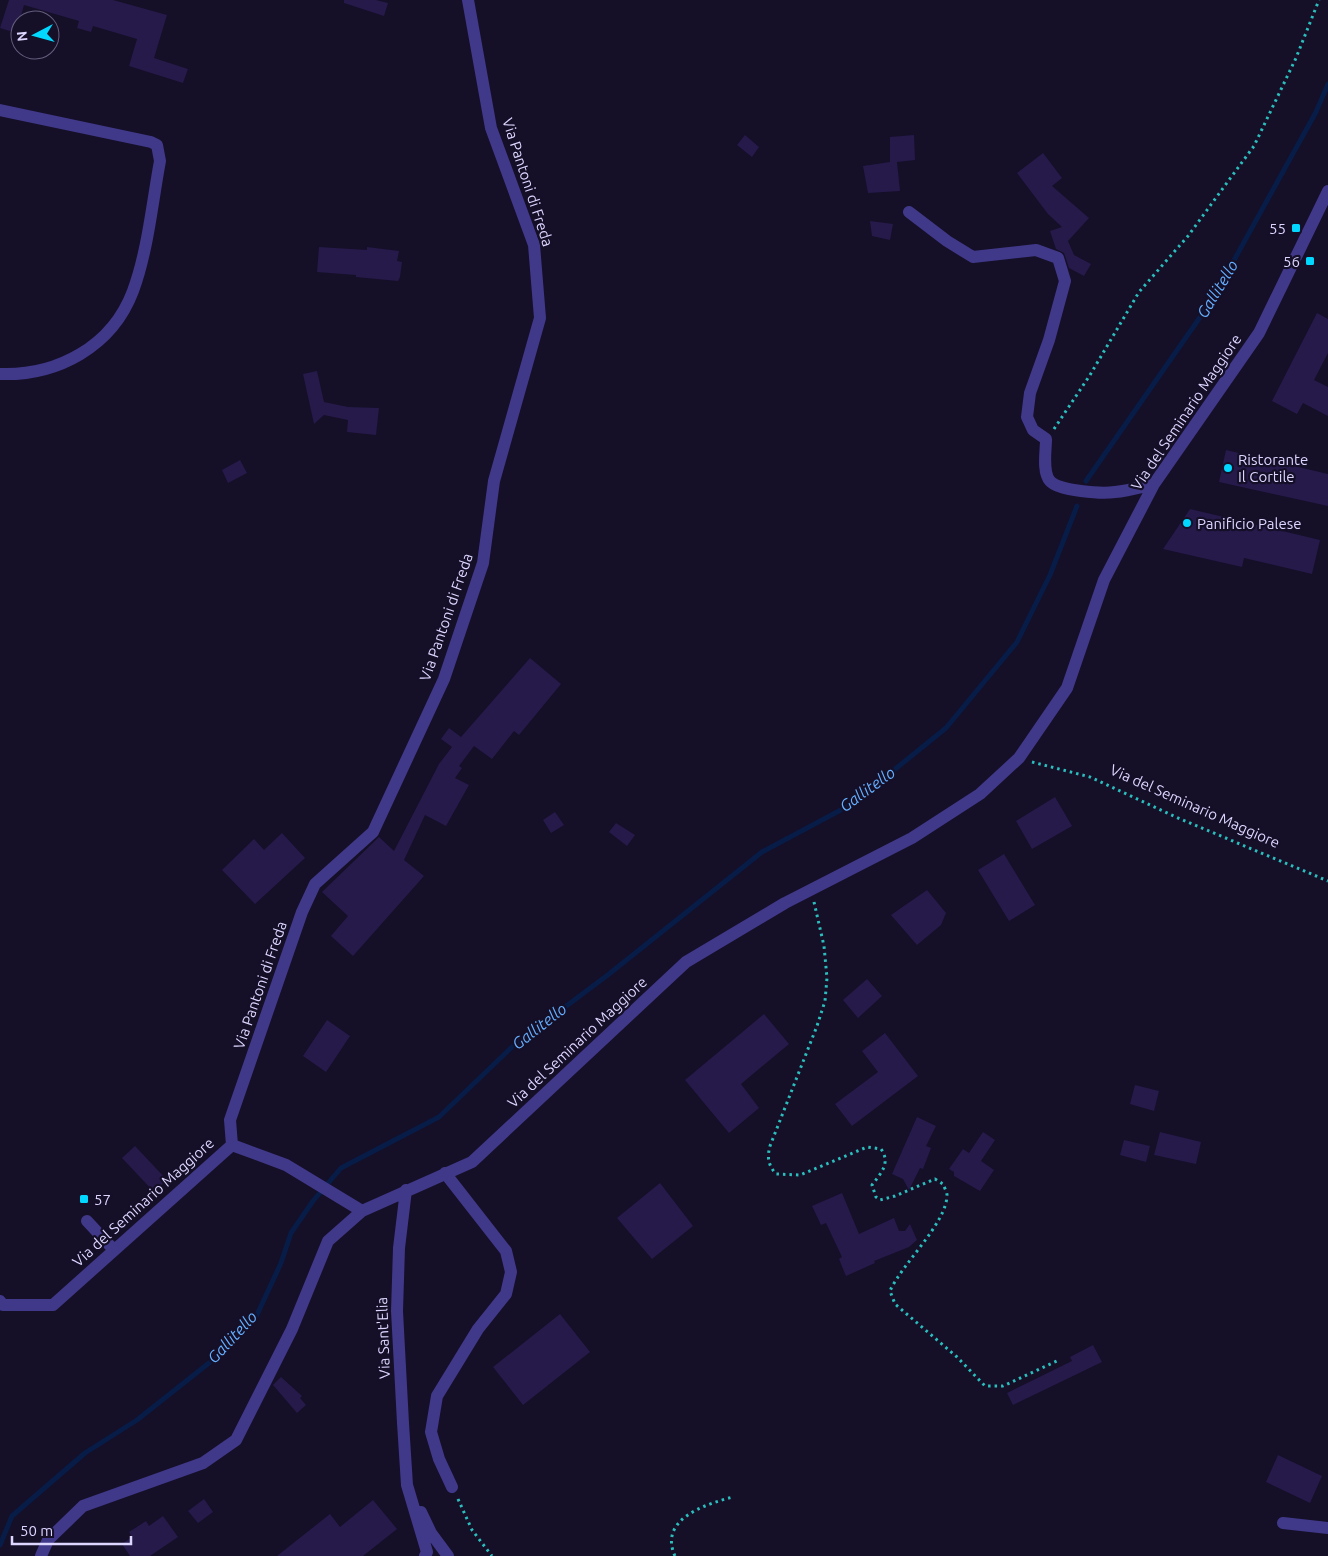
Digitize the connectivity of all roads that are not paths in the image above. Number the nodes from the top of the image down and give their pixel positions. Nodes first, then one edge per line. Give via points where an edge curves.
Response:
1 (468, 0) edge
2 (0, 110) edge
3 (1328, 191) edge
4 (909, 212) dead end
5 (0, 374) edge
6 (1154, 484) junction
7 (232, 1145) junction
8 (445, 1173) junction
9 (406, 1190) junction
10 (357, 1208) junction
11 (87, 1221) dead end
12 (114, 1250) junction
13 (0, 1302) edge
14 (407, 1485) junction
15 (452, 1487) road end
16 (1282, 1522) dead end
17 (1328, 1528) edge
18 (41, 1556) edge
19 (425, 1556) edge
20 (448, 1556) edge

1 - 7 street, Via Pantoni di Freda via 492,128 534,246 540,318 494,481 483,562 444,679 374,832 315,884 302,912 230,1120
2 - 5 street via 151,142 157,145 160,161 140,269 125,308 113,326 74,360 22,375
3 - 6 street, Via del Seminario Maggiore via 1259,333
4 - 6 street via 973,257 1036,250 1058,258 1065,281 1030,393 1027,417 1033,430 1046,439 1046,472 1050,482 1089,492 1115,492
6 - 8 street, Via del Seminario Maggiore via 1104,580 1067,688 1019,758 980,794 912,838 811,890 686,962 472,1162
7 - 10 street, Via del Seminario Maggiore via 286,1165
7 - 12 street, Via del Seminario Maggiore
8 - 9 street, Via del Seminario Maggiore
8 - 15 street via 506,1251 511,1272 506,1294 478,1329 436,1396 431,1432
9 - 10 street, Via del Seminario Maggiore
9 - 14 street, Via Sant'Elia via 399,1248 397,1311
10 - 18 street, Via del Seminario Maggiore via 328,1241 292,1329 236,1440 203,1463 82,1506 48,1540
11 - 12 street
12 - 13 street, Via del Seminario Maggiore via 53,1305 3,1306
14 - 19 street, Via Sant'Elia
14 - 20 street, Via Sant'Elia
16 - 17 street

